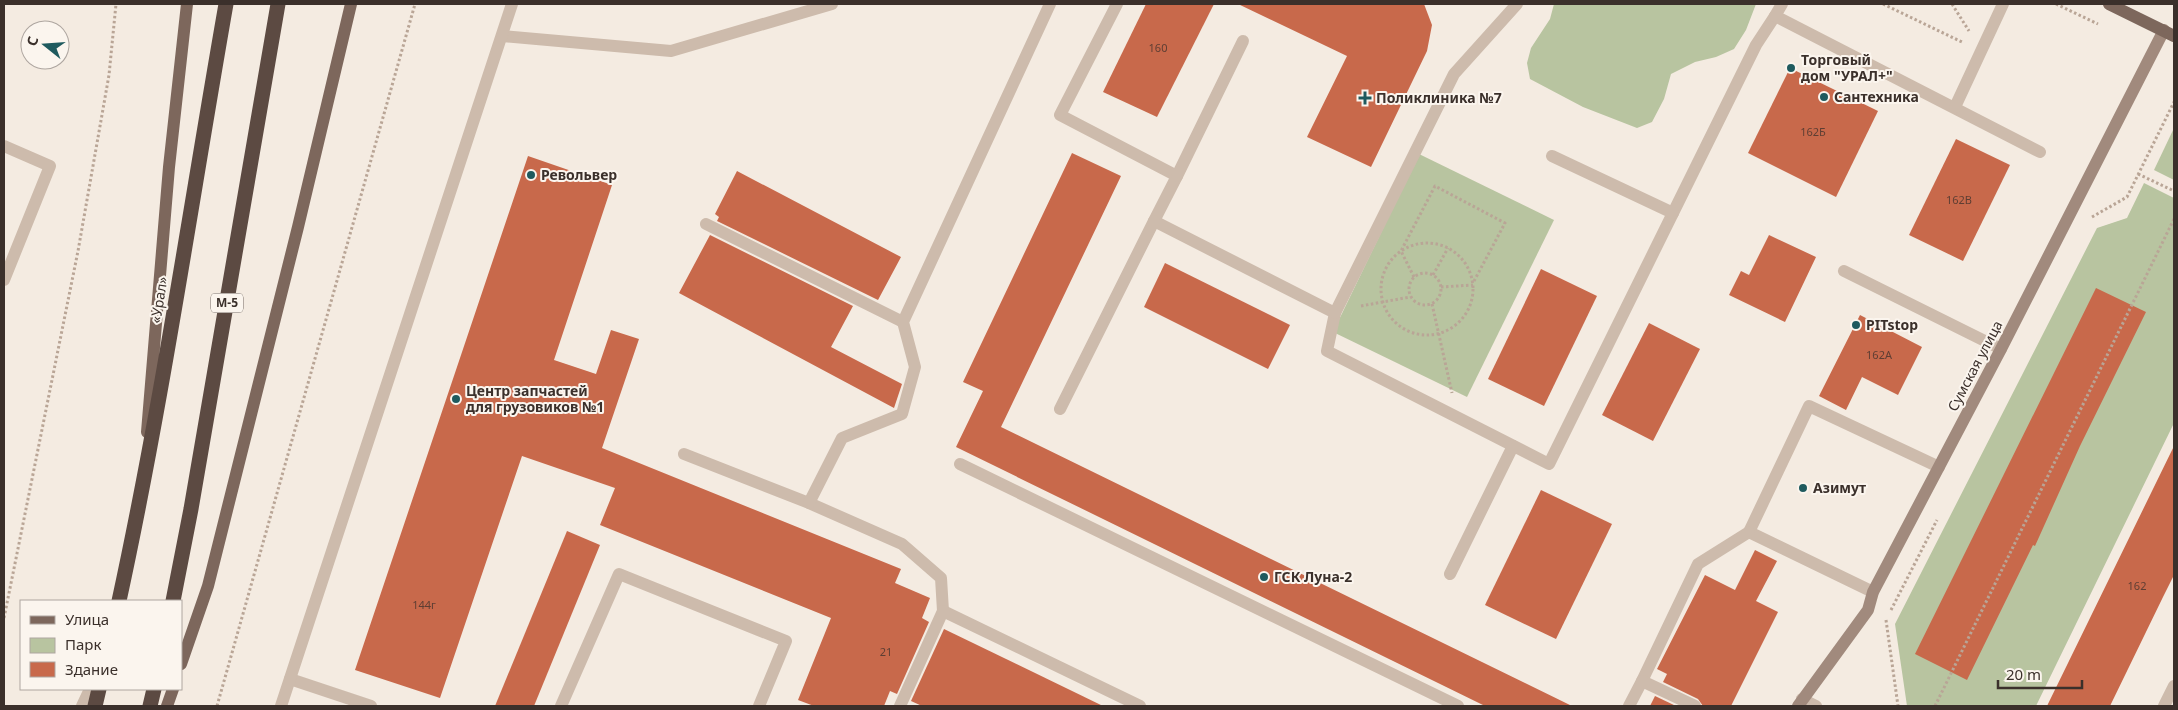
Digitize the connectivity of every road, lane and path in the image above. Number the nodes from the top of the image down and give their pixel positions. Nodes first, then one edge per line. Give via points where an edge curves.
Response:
1 (116, 4) edge
2 (188, 4) edge
3 (226, 4) edge
4 (278, 4) edge
5 (351, 4) edge
6 (414, 4) edge
7 (512, 4) edge
8 (832, 4) edge
9 (1050, 4) edge
10 (1117, 4) edge
11 (1517, 4) edge
12 (1782, 4) edge
13 (1883, 4) edge
14 (1952, 4) edge
15 (2003, 4) edge
16 (2056, 4) edge
17 (2109, 4) edge
18 (1775, 16) junction
19 (2107, 28) dead end
20 (2169, 33) edge
21 (502, 36) junction
22 (1243, 41) dead end
23 (1981, 51) junction
24 (2174, 102) edge
25 (1955, 107) junction
26 (4, 146) edge
27 (2040, 152) dead end
28 (1552, 156) dead end
29 (2138, 174) junction
30 (1177, 176) junction
31 (2174, 192) edge
32 (1673, 213) junction
33 (2089, 219) dead end
34 (2174, 219) edge
35 (1154, 221) junction
36 (706, 224) dead end
37 (1448, 248) junction
38 (1401, 251) junction
39 (1844, 271) dead end
40 (1433, 275) junction
41 (1414, 276) junction
42 (4, 280) edge
43 (1473, 284) junction
44 (1441, 287) junction
45 (1410, 296) junction
46 (1384, 301) junction
47 (1432, 304) junction
48 (1335, 314) junction
49 (903, 322) junction
50 (1439, 332) junction
51 (2001, 349) junction
52 (1060, 409) dead end
53 (1458, 418) junction
54 (1513, 446) junction
55 (684, 454) dead end
56 (960, 464) dead end
57 (1939, 467) junction
58 (141, 500) junction
59 (809, 504) junction
60 (1939, 516) dead end
61 (1749, 532) junction
62 (1450, 574) dead end
63 (1873, 592) junction
64 (119, 600) edge
65 (173, 600) edge
66 (943, 611) junction
67 (4, 618) edge
68 (182, 661) edge
69 (290, 679) junction
70 (1642, 681) junction
71 (2174, 686) edge
72 (90, 690) edge
73 (99, 690) edge
74 (154, 690) edge
75 (173, 690) edge
76 (1800, 703) edge
77 (82, 706) edge
78 (96, 706) edge
79 (150, 706) edge
80 (167, 706) edge
81 (217, 706) edge
82 (281, 706) edge
83 (371, 706) edge
84 (561, 706) edge
85 (759, 706) edge
86 (900, 706) edge
87 (1140, 706) edge
88 (1458, 706) edge
89 (1629, 706) edge
90 (1695, 706) edge
91 (1816, 706) edge
92 (1898, 706) edge
93 (1935, 706) edge
94 (2164, 706) edge

1 - 67 path via 109,75 78,251
2 - 58 main road via 169,167
3 - 58 highway, «Урал»
4 - 65 highway, М-5
5 - 68 main road via 208,586
6 - 81 path
7 - 21 street
8 - 21 street via 671,51
9 - 49 street
10 - 30 street via 1060,115
11 - 48 street via 1454,74
12 - 18 street
13 - 23 path
14 - 23 path
15 - 23 street
16 - 19 path
17 - 20 main road
18 - 25 street
18 - 32 street via 1756,44
20 - 51 street, Сумская улица
21 - 69 street
22 - 30 street
23 - 25 street
24 - 29 path
25 - 27 street
26 - 42 street via 50,166
28 - 32 street
29 - 31 path
29 - 33 path via 2127,197
30 - 35 street
32 - 54 street via 1549,464
34 - 93 path
35 - 48 street
35 - 52 street
36 - 49 street
37 - 38 path via 1430,242 1414,244
37 - 40 path
37 - 43 path via 1468,266
38 - 41 path
38 - 43 path via 1435,186 1505,223
38 - 46 path via 1383,275
39 - 51 street
40 - 41 path
40 - 44 path
41 - 45 path via 1408,286
43 - 44 path
43 - 50 path via 1473,296 1467,311 1458,323
44 - 47 path via 1440,296
45 - 46 path
45 - 47 path via 1423,306
46 - 50 path via 1391,317 1402,327 1416,333
47 - 50 path
48 - 53 street via 1326,351
49 - 59 street via 915,367 902,414 842,438
50 - 53 path
51 - 57 street, Сумская улица
53 - 54 street
54 - 62 street
55 - 59 street
56 - 88 street
57 - 61 street via 1809,406
57 - 63 street, Сумская улица
58 - 64 highway, «Урал»
59 - 66 street via 902,544 941,578
60 - 92 path via 1886,621
61 - 63 street
61 - 70 street via 1698,564
63 - 76 street, Сумская улица via 1868,610
66 - 86 street
66 - 87 street
69 - 82 street
69 - 83 street
70 - 89 street
70 - 90 street
71 - 94 street
72 - 77 street
73 - 78 highway
74 - 79 highway
75 - 80 main road
76 - 91 street
84 - 85 street via 619,574 786,641

